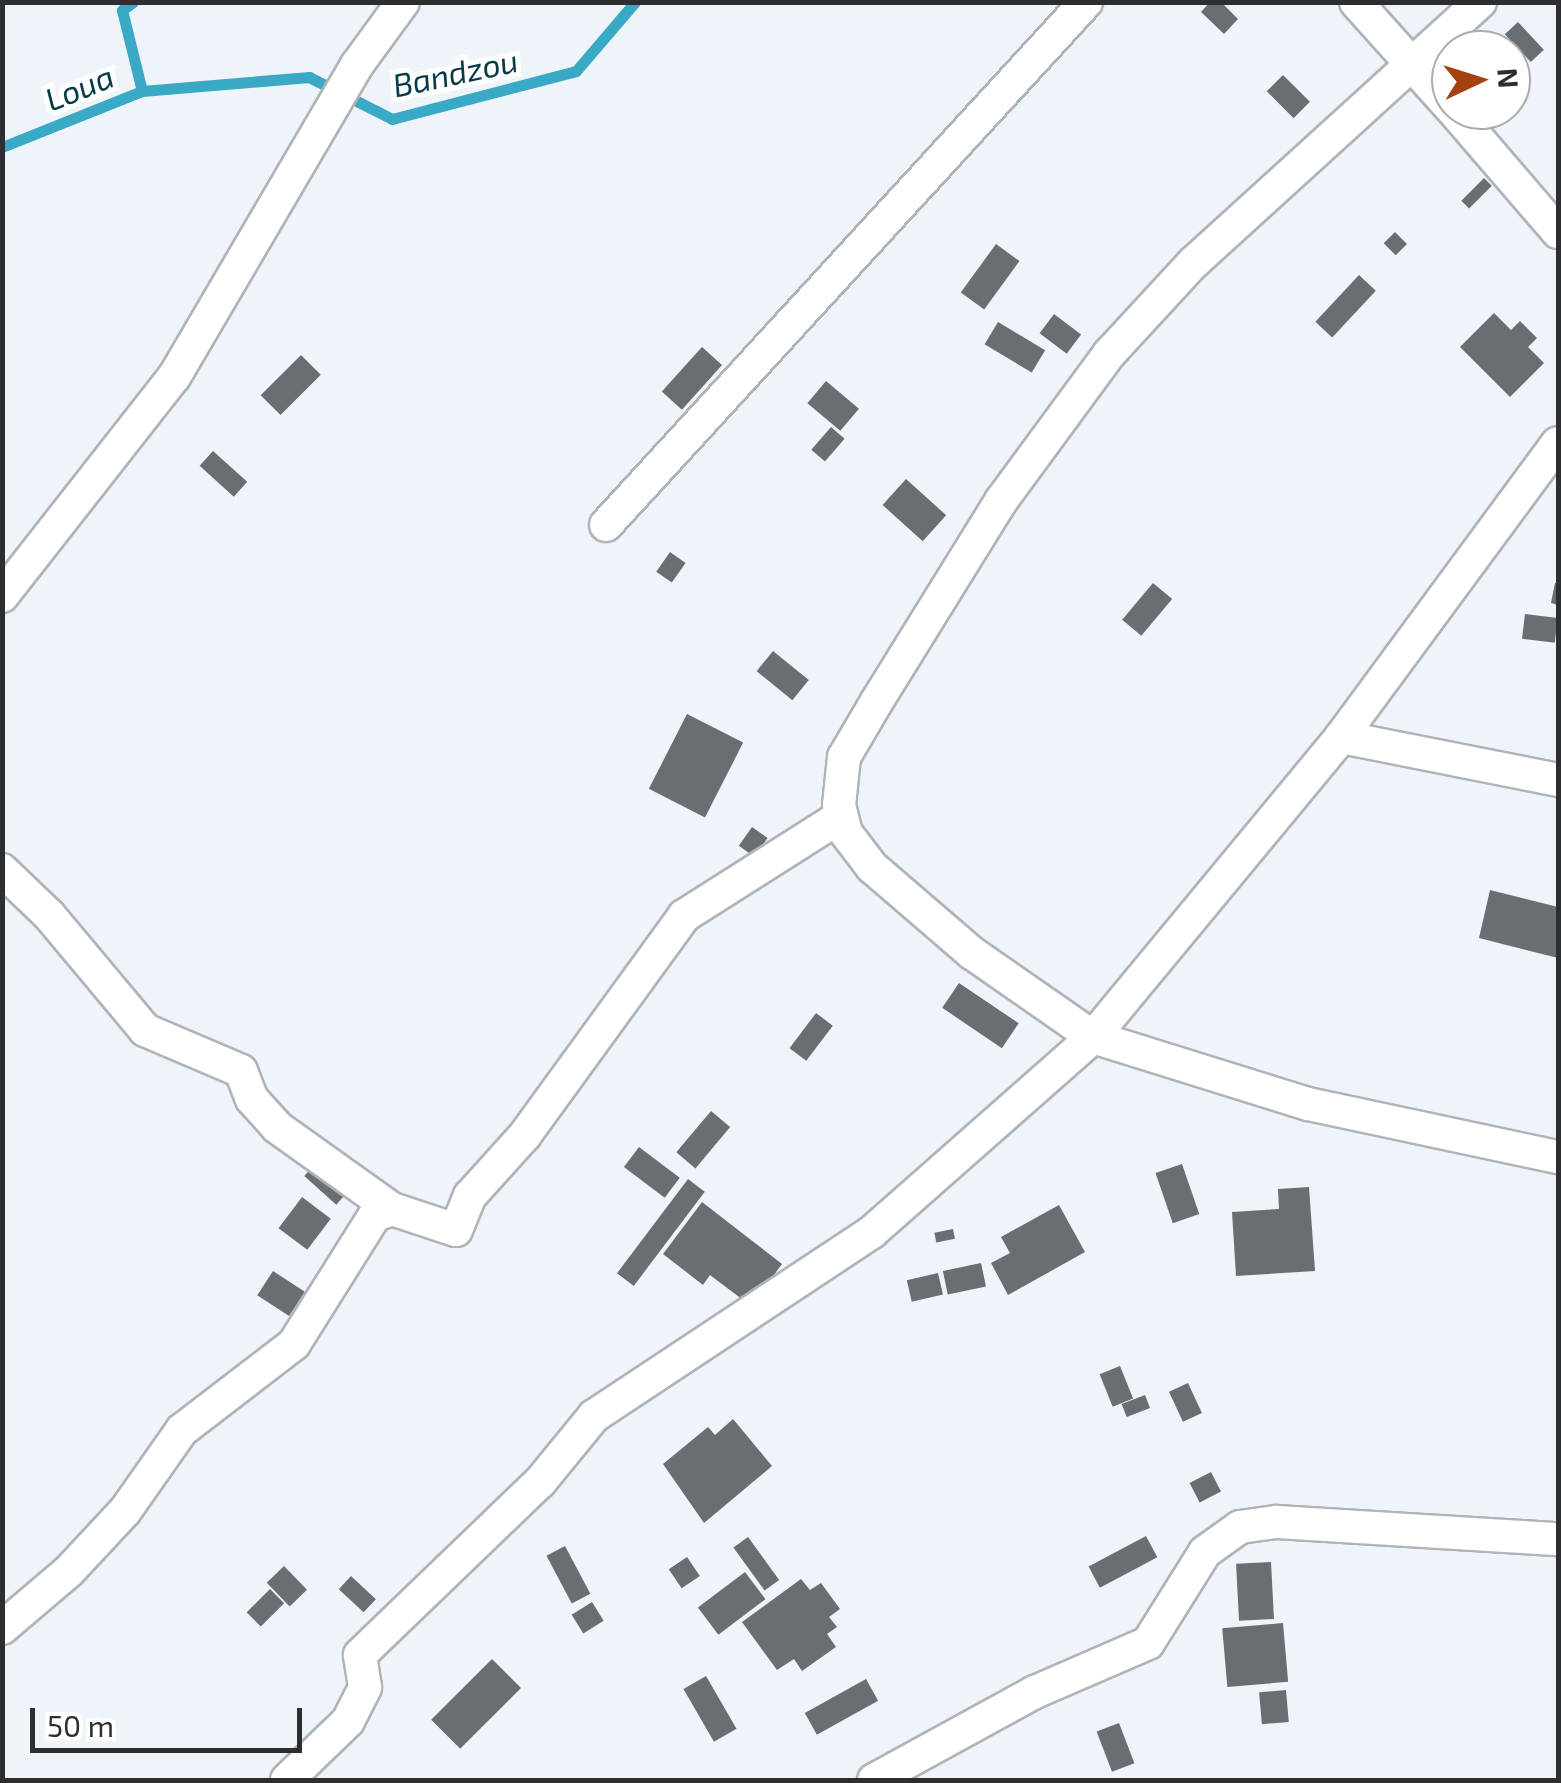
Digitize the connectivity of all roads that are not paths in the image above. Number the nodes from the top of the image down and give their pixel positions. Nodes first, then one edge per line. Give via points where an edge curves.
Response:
1 (403, 2) edge
2 (1086, 2) edge
3 (1356, 2) edge
4 (1480, 2) edge
5 (1412, 62) junction
6 (1431, 84) edge
7 (1470, 130) edge
8 (1558, 232) edge
9 (1558, 443) edge
10 (606, 525) dead end
11 (2, 596) edge
12 (1340, 737) junction
13 (1558, 780) edge
14 (840, 817) junction
15 (2, 870) edge
16 (1093, 1037) junction
17 (1558, 1157) edge
18 (392, 1210) junction
19 (1558, 1540) edge
20 (2, 1628) edge
21 (287, 1780) edge
22 (874, 1780) edge

1 - 11 street via 322,123 174,377
2 - 10 street
3 - 5 street
4 - 5 street
5 - 6 street
5 - 14 street via 1192,263 1109,354 1000,501 844,757
7 - 8 street
9 - 12 street
12 - 13 street
12 - 16 street
14 - 16 street via 872,867 972,953
14 - 18 street via 684,916 525,1134 470,1196 456,1230
15 - 18 street via 50,914 145,1030 241,1071 252,1099 277,1127
16 - 17 street via 1308,1104
16 - 21 street via 872,1232 594,1416 540,1482 360,1655 365,1687 348,1721
18 - 20 street via 375,1215 354,1240 294,1344 182,1430 114,1523
19 - 22 street via 1277,1522 1240,1527 1205,1552 1148,1643 1035,1692

